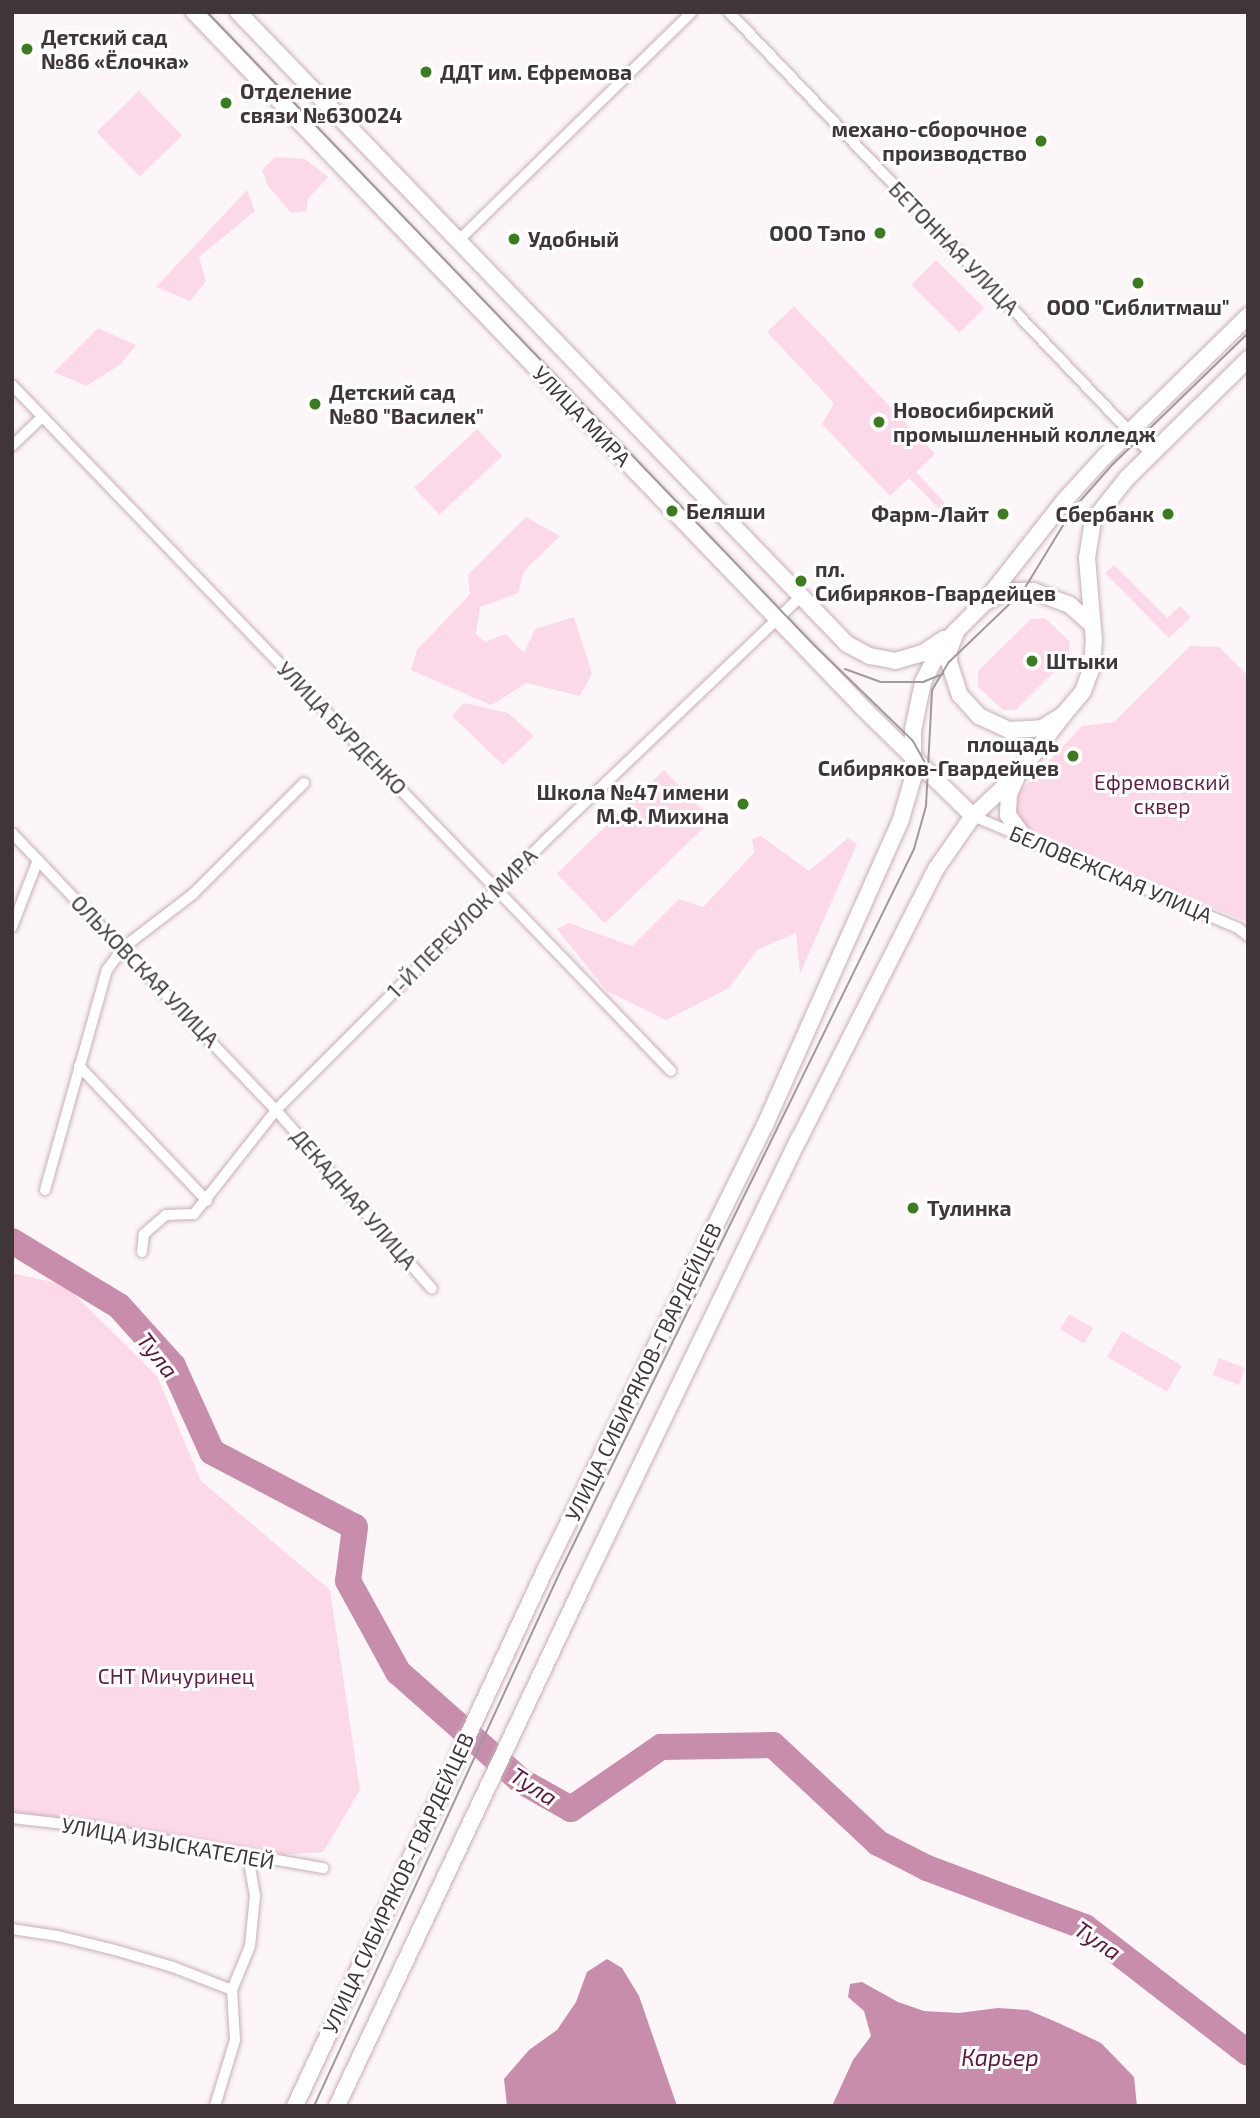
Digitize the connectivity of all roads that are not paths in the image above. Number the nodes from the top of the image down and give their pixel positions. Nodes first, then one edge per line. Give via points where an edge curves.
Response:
1 (194, 12) edge
2 (238, 12) edge
3 (692, 12) edge
4 (729, 12) edge
5 (458, 241) junction
6 (1248, 316) edge
7 (1248, 359) edge
8 (12, 385) edge
9 (43, 417) junction
10 (1129, 431) junction
11 (12, 446) edge
12 (1151, 454) junction
13 (801, 596) junction
14 (985, 602) junction
15 (777, 619) junction
16 (1091, 624) junction
17 (957, 630) junction
18 (1065, 714) junction
19 (913, 759) junction
20 (1020, 772) junction
21 (303, 783) dead end
22 (973, 816) junction
23 (12, 833) edge
24 (1024, 837) junction
25 (37, 860) junction
26 (497, 890) junction
27 (12, 927) edge
28 (1248, 936) edge
29 (124, 947) junction
30 (79, 1066) junction
31 (671, 1071) dead end
32 (276, 1110) junction
33 (45, 1190) dead end
34 (207, 1201) junction
35 (142, 1252) dead end
36 (432, 1289) dead end
37 (12, 1818) edge
38 (248, 1857) junction
39 (323, 1868) dead end
40 (12, 1929) edge
41 (232, 1990) junction
42 (215, 2106) edge
43 (295, 2106) edge
44 (337, 2106) edge

1 - 15 main road, УЛИЦА МИРА
2 - 5 main road, УЛИЦА МИРА
3 - 5 street
4 - 10 street, БЕТОННАЯ УЛИЦА
5 - 13 main road, УЛИЦА МИРА
6 - 10 main road
7 - 12 main road
8 - 9 street, УЛИЦА БУРДЕНКО
9 - 11 street
9 - 26 street, УЛИЦА БУРДЕНКО
10 - 12 street, БЕТОННАЯ УЛИЦА
10 - 14 main road via 1064,501
12 - 16 main road via 1093,521 1087,558
13 - 15 street, 1-Й ПЕРЕУЛОК МИРА
13 - 17 main road via 846,644 870,656 895,661 923,653
14 - 16 main road via 1007,591 1033,591 1070,605
14 - 17 main road
15 - 19 main road, УЛИЦА МИРА
15 - 26 street, 1-Й ПЕРЕУЛОК МИРА
16 - 18 main road via 1092,667 1083,691
17 - 18 main road via 949,662 960,695 979,716 1009,730 1042,728
17 - 19 main road, УЛИЦА СИБИРЯКОВ-ГВАРДЕЙЦЕВ via 927,671 916,709
18 - 20 main road, УЛИЦА СИБИРЯКОВ-ГВАРДЕЙЦЕВ
19 - 22 main road, УЛИЦА МИРА
19 - 43 main road, УЛИЦА СИБИРЯКОВ-ГВАРДЕЙЦЕВ via 913,778 901,819 765,1125 546,1568
20 - 22 main road, УЛИЦА СИБИРЯКОВ-ГВАРДЕЙЦЕВ
20 - 24 main road via 1009,794 1009,816
21 - 29 street via 192,894
22 - 24 street, БЕЛОВЕЖСКАЯ УЛИЦА
22 - 44 main road, УЛИЦА СИБИРЯКОВ-ГВАРДЕЙЦЕВ via 936,869 824,1090 447,1866
23 - 25 street, ОЛЬХОВСКАЯ УЛИЦА
24 - 28 street, БЕЛОВЕЖСКАЯ УЛИЦА
25 - 27 street
25 - 29 street, ОЛЬХОВСКАЯ УЛИЦА
26 - 31 street, УЛИЦА БУРДЕНКО
26 - 32 street, 1-Й ПЕРЕУЛОК МИРА
29 - 30 street via 107,970
29 - 32 street, ОЛЬХОВСКАЯ УЛИЦА
30 - 33 street
30 - 34 street
32 - 34 street, 1-Й ПЕРЕУЛОК МИРА
32 - 36 street, ДЕКАДНАЯ УЛИЦА
34 - 35 street, 1-Й ПЕРЕУЛОК МИРА via 194,1214 166,1215 144,1234
37 - 38 street, УЛИЦА ИЗЫСКАТЕЛЕЙ via 90,1827
38 - 39 street, УЛИЦА ИЗЫСКАТЕЛЕЙ
38 - 41 street via 255,1896 250,1946
40 - 41 street via 115,1950
41 - 42 street via 235,2040

